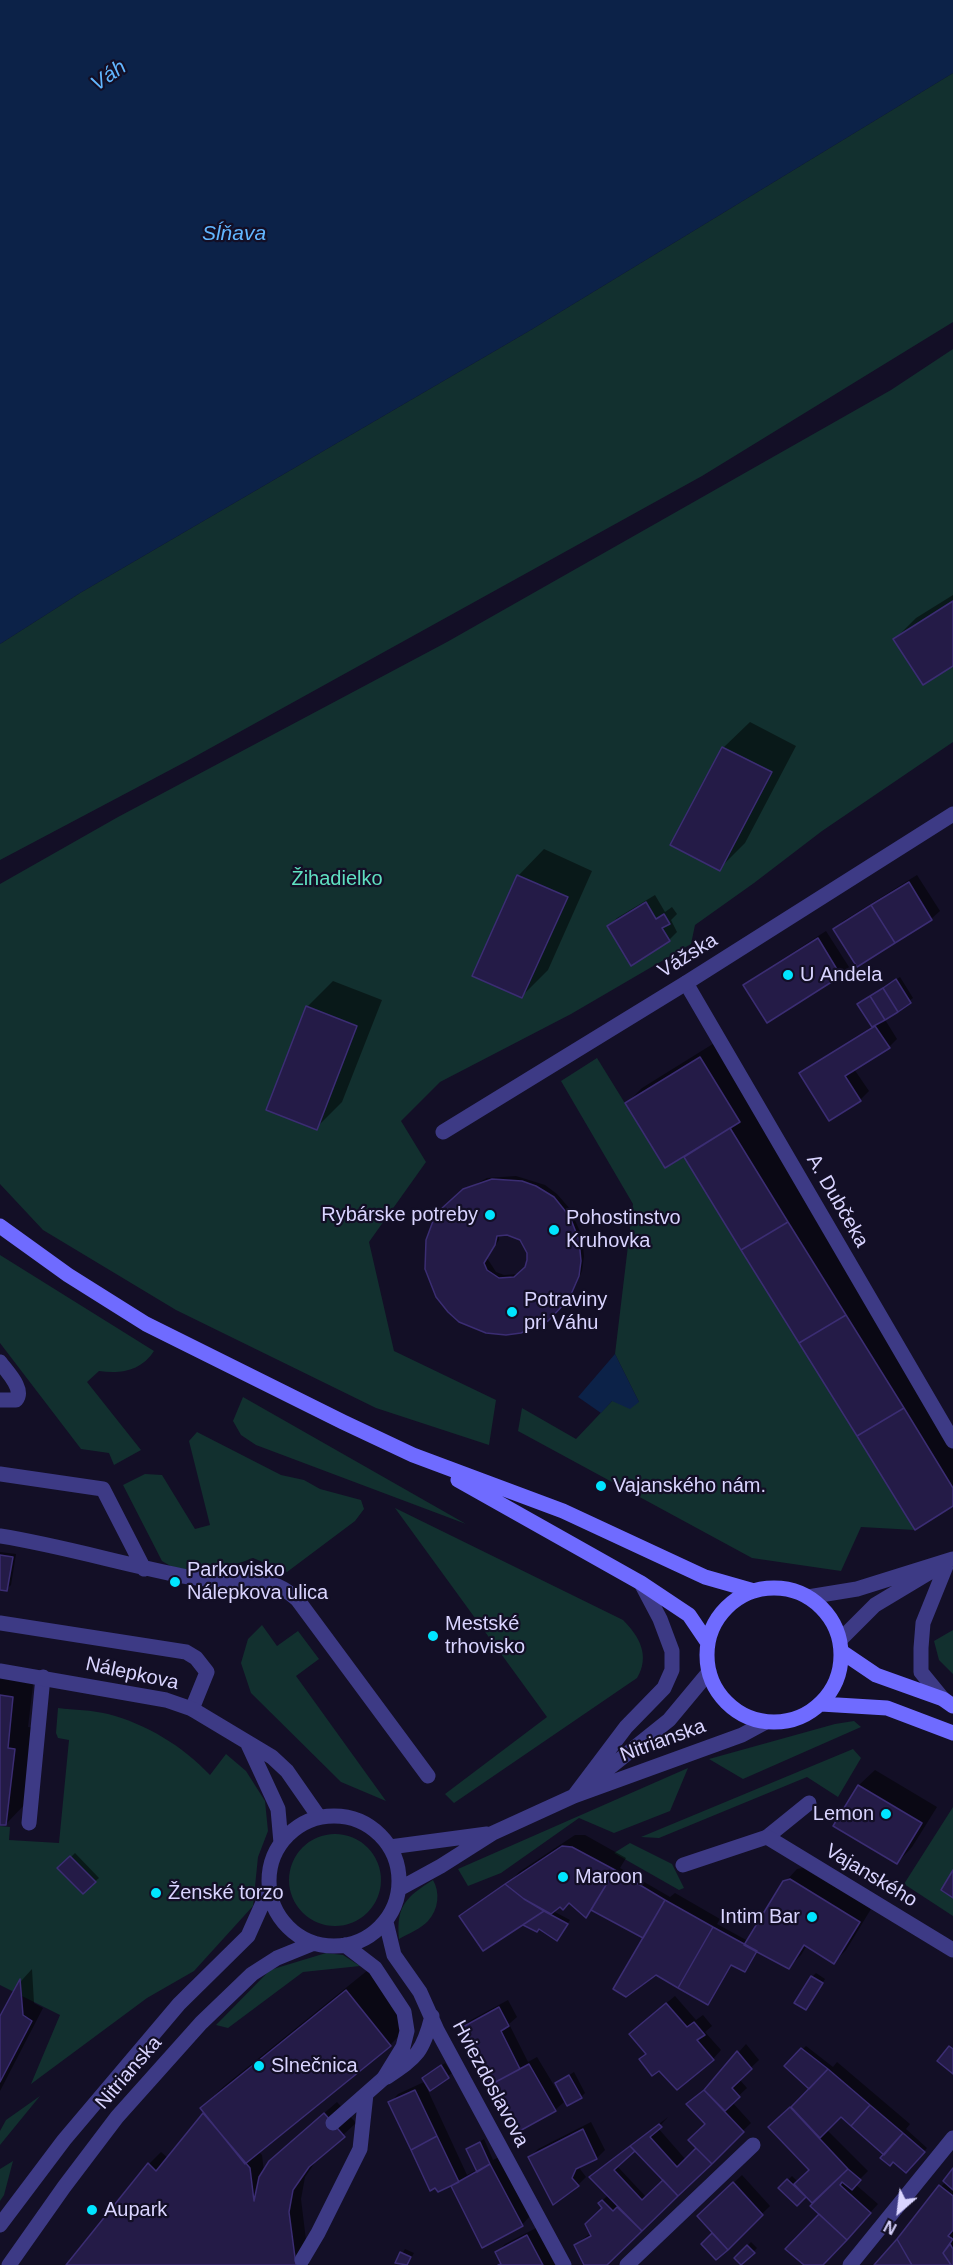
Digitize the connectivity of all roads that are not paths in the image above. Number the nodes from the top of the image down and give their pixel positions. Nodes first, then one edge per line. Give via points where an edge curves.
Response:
1 (953, 814) edge
2 (686, 983) junction
3 (443, 1132) dead end
4 (0, 1226) edge
5 (0, 1362) edge
6 (0, 1400) edge
7 (953, 1441) edge
8 (413, 1455) junction
9 (0, 1474) edge
10 (0, 1536) edge
11 (950, 1560) edge
12 (144, 1569) junction
13 (641, 1583) junction
14 (754, 1591) junction
15 (808, 1597) junction
16 (0, 1623) edge
17 (708, 1643) junction
18 (841, 1646) junction
19 (0, 1671) edge
20 (709, 1672) junction
21 (43, 1677) junction
22 (948, 1702) edge
23 (821, 1704) junction
24 (192, 1709) junction
25 (766, 1722) junction
26 (953, 1733) edge
27 (247, 1742) junction
28 (428, 1776) dead end
29 (574, 1796) junction
30 (810, 1803) dead end
31 (320, 1817) junction
32 (29, 1823) dead end
33 (493, 1833) junction
34 (767, 1837) junction
35 (281, 1843) junction
36 (390, 1847) junction
37 (683, 1865) dead end
38 (269, 1888) junction
39 (399, 1889) junction
40 (386, 1922) junction
41 (314, 1943) junction
42 (345, 1945) junction
43 (953, 1950) edge
44 (432, 2016) junction
45 (384, 2078) junction
46 (366, 2094) junction
47 (333, 2123) dead end
48 (953, 2138) edge
49 (753, 2145) dead end
50 (0, 2225) edge
51 (302, 2260) dead end
52 (9, 2265) edge
53 (564, 2265) edge
54 (627, 2265) edge
55 (850, 2265) edge

1 - 2 street, Vážska
2 - 3 street, Vážska
2 - 7 street, A. Dubčeka
4 - 8 main road via 146,1324
5 - 6 street via 20,1390 16,1400
8 - 13 main road
8 - 14 main road via 563,1511 705,1577
9 - 12 street via 103,1488
10 - 12 street
11 - 15 street via 857,1589
11 - 18 street via 875,1605
11 - 22 street via 923,1623 921,1648 921,1672
12 - 28 street via 284,1588 297,1599
13 - 17 main road via 689,1615
13 - 29 street via 672,1650 672,1670 664,1688 626,1727
14 - 15 main road via 791,1590
14 - 17 main road via 724,1611
15 - 18 main road via 828,1615
16 - 24 street via 186,1652 207,1672
17 - 20 main road
18 - 22 main road via 876,1675
18 - 23 main road via 839,1675
19 - 21 street, Nálepkova
20 - 25 main road via 726,1702 744,1715
20 - 29 street, Nitrianska via 669,1720
21 - 24 street, Nálepkova via 166,1700
21 - 32 street
23 - 25 main road via 790,1721
23 - 26 main road via 887,1708
24 - 27 street, Nálepkova
25 - 29 street, Nitrianska via 742,1735
27 - 31 street, Nálepkova via 287,1771
27 - 35 street via 278,1809
29 - 33 street, Nitrianska
30 - 34 street
31 - 35 street, Nitrianska via 298,1826
31 - 36 street, Nitrianska via 360,1820
33 - 36 street, Nitrianska
33 - 39 street, Nitrianska
34 - 37 street
34 - 43 street, Vajanského
35 - 38 street, Nitrianska via 271,1865
36 - 39 street, Nitrianska via 398,1867
38 - 41 street, Nitrianska via 275,1909 287,1926
38 - 50 street, Nitrianska via 248,1936 172,2013 64,2140
39 - 40 street, Nitrianska
40 - 42 street, Nitrianska via 370,1936
40 - 44 street, Hviezdoslavova via 394,1955
41 - 42 street, Nitrianska
41 - 52 street, Nitrianska via 277,1958 252,1974 201,2023 117,2117
42 - 45 street via 375,1968 404,2012 407,2031 403,2047
44 - 45 street via 426,2042 413,2060
44 - 53 street, Hviezdoslavova
45 - 46 street
46 - 47 street
46 - 51 street via 360,2148
48 - 55 street
49 - 54 street

